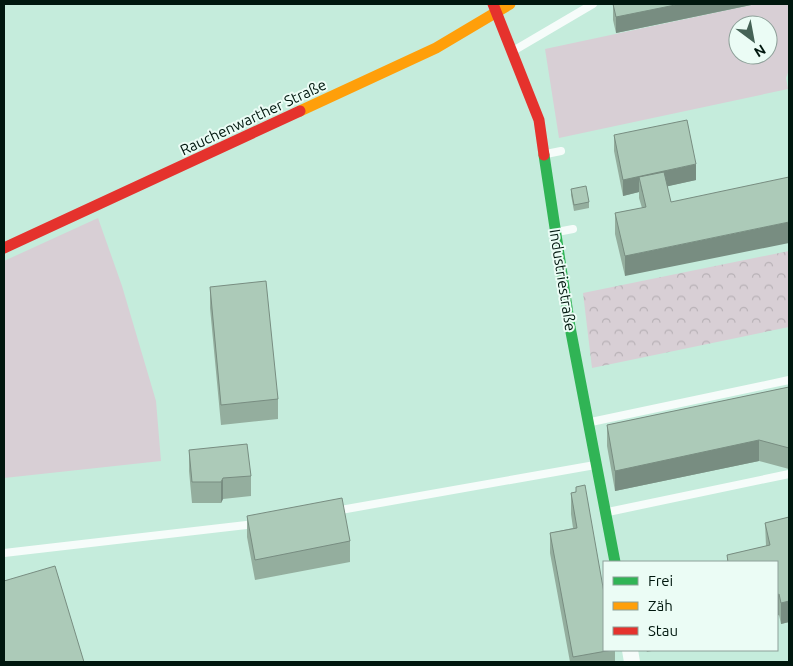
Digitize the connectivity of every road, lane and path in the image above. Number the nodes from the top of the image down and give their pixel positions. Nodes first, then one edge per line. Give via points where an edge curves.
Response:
1 (510, 4) edge
2 (593, 4) edge
3 (495, 8) edge
4 (512, 52) junction
5 (561, 151) dead end
6 (544, 155) junction
7 (572, 229) dead end
8 (556, 232) junction
9 (4, 248) edge
10 (789, 380) edge
11 (589, 422) junction
12 (597, 464) junction
13 (789, 474) edge
14 (326, 512) edge
15 (606, 512) junction
16 (265, 523) edge
17 (4, 553) edge
18 (614, 561) edge

1 - 3 street, Rauchenwarther Straße
2 - 4 lane
3 - 4 street, Industriestraße
3 - 9 street, Rauchenwarther Straße via 436,48
4 - 6 street, Industriestraße via 539,120
5 - 6 lane
6 - 8 street, Industriestraße
7 - 8 lane
8 - 11 street, Industriestraße
10 - 11 lane
11 - 12 street, Industriestraße
12 - 14 lane
12 - 15 street, Industriestraße via 597,494
13 - 15 lane
15 - 18 street, Industriestraße
16 - 17 lane

